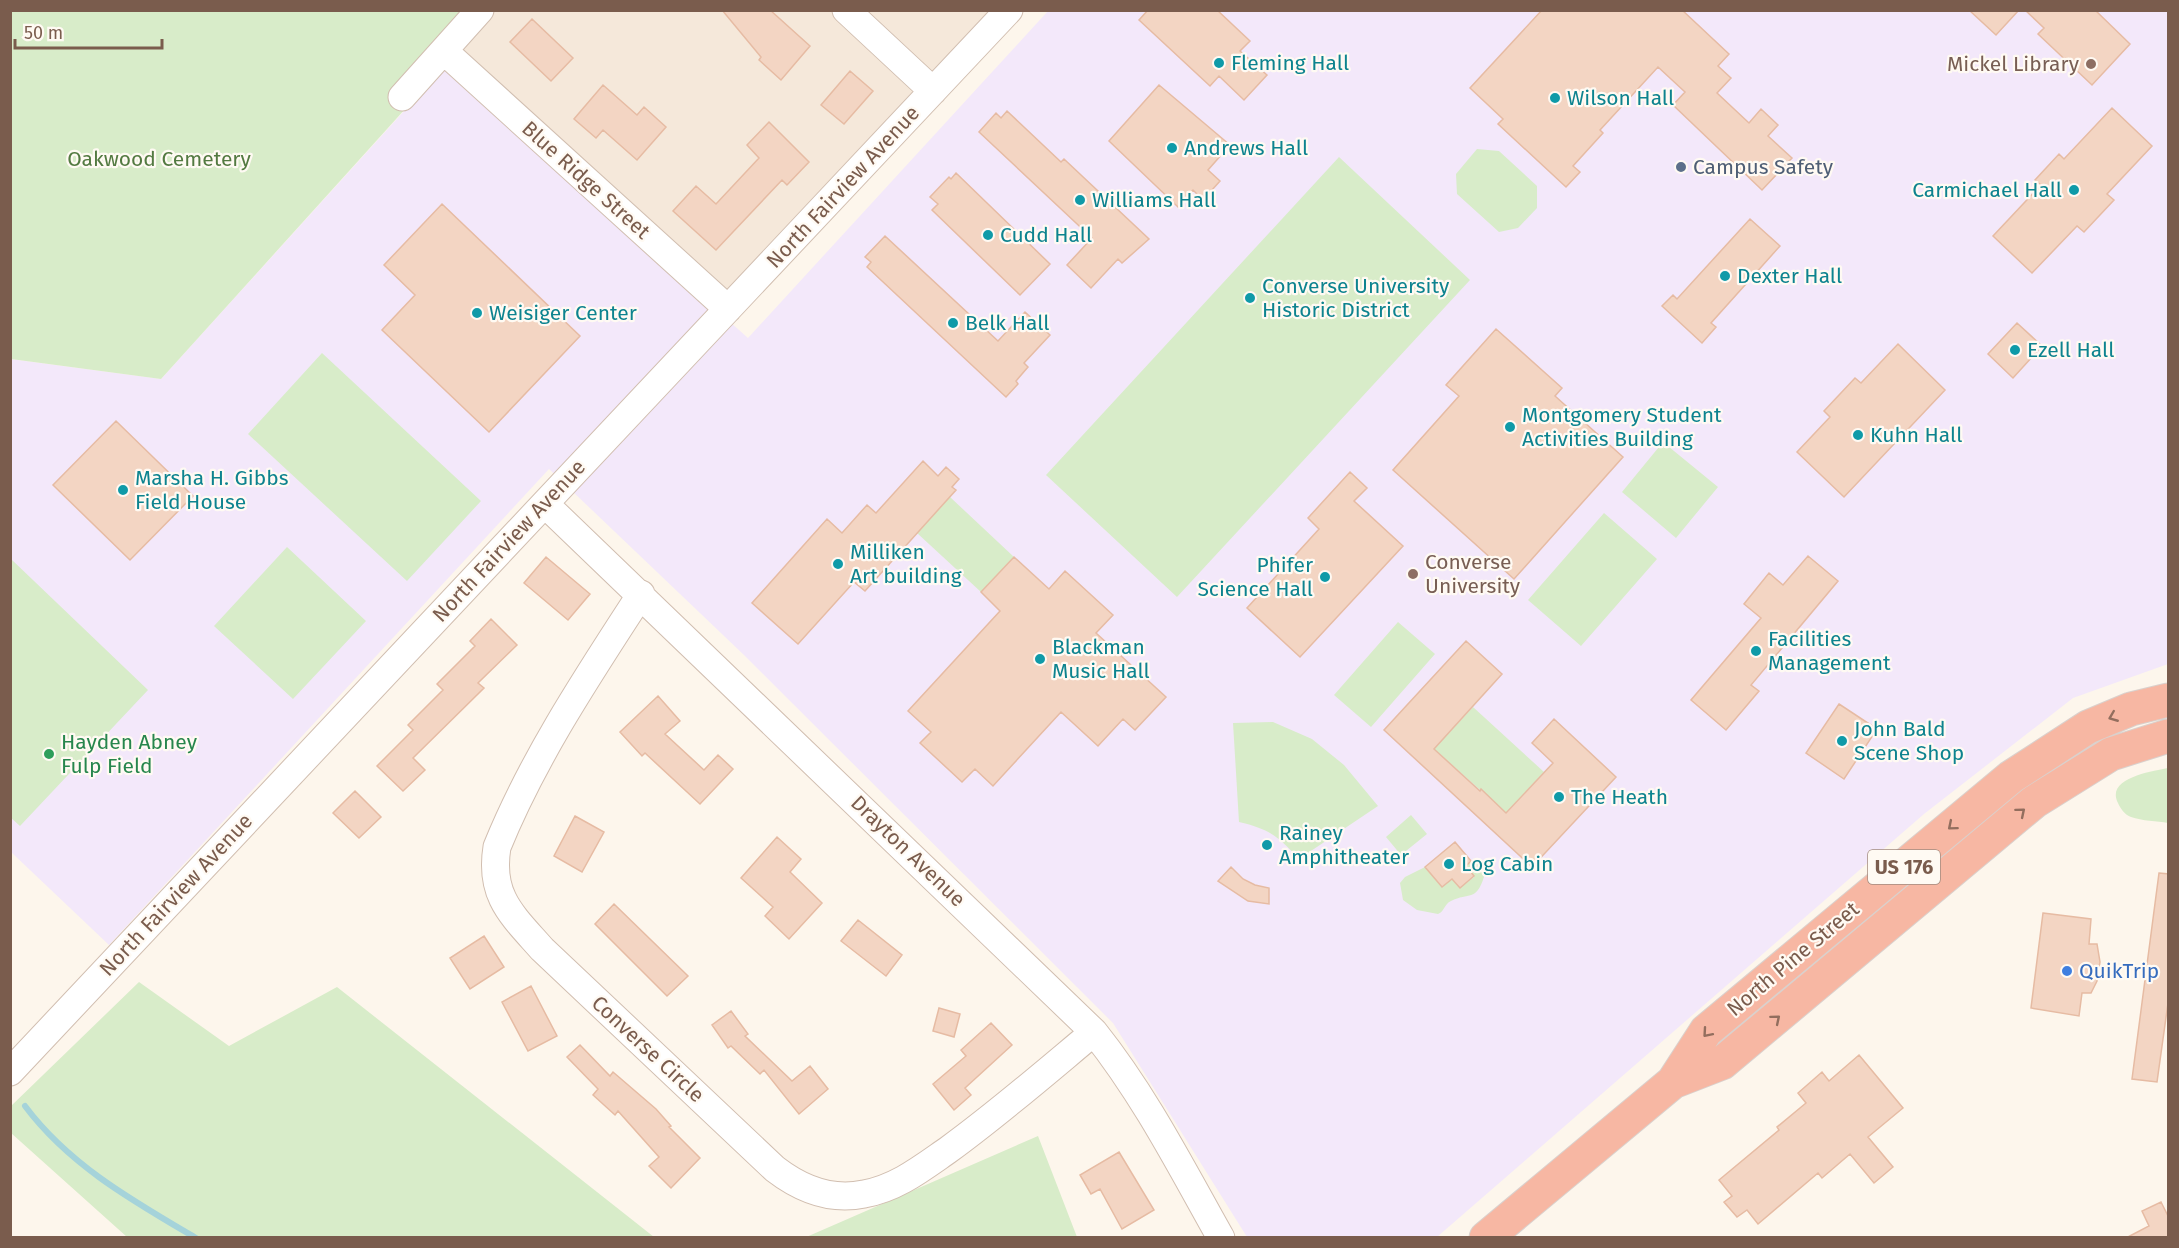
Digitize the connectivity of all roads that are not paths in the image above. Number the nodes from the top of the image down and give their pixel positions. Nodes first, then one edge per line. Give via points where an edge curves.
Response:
1 (480, 10) edge
2 (846, 10) edge
3 (1009, 10) edge
4 (444, 51) junction
5 (933, 91) junction
6 (402, 98) dead end
7 (728, 309) junction
8 (544, 504) junction
9 (641, 594) junction
10 (2169, 700) edge
11 (2169, 736) edge
12 (1094, 1032) junction
13 (10, 1072) edge
14 (1673, 1082) junction
15 (1492, 1235) edge
16 (1221, 1238) edge

1 - 4 street
2 - 5 street
3 - 5 street, North Fairview Avenue
4 - 6 street
4 - 7 street, Blue Ridge Street
5 - 7 street, North Fairview Avenue
7 - 8 street, North Fairview Avenue
8 - 9 street, Drayton Avenue
8 - 13 street, North Fairview Avenue
9 - 12 street, Drayton Avenue
9 - 12 street, Converse Circle via 543,755 497,847 494,863 500,896 507,910 542,949 775,1169 814,1192 838,1196 863,1195 909,1177 991,1120
10 -> 14 highway, North Pine Street / US 176 via 2130,709 2088,727 2011,777 1706,1031
14 -> 11 highway, North Pine Street via 1722,1063 2034,802 2111,754
12 - 16 street, Drayton Avenue via 1125,1070 1151,1112
14 - 15 highway, North Pine Street / US 176

